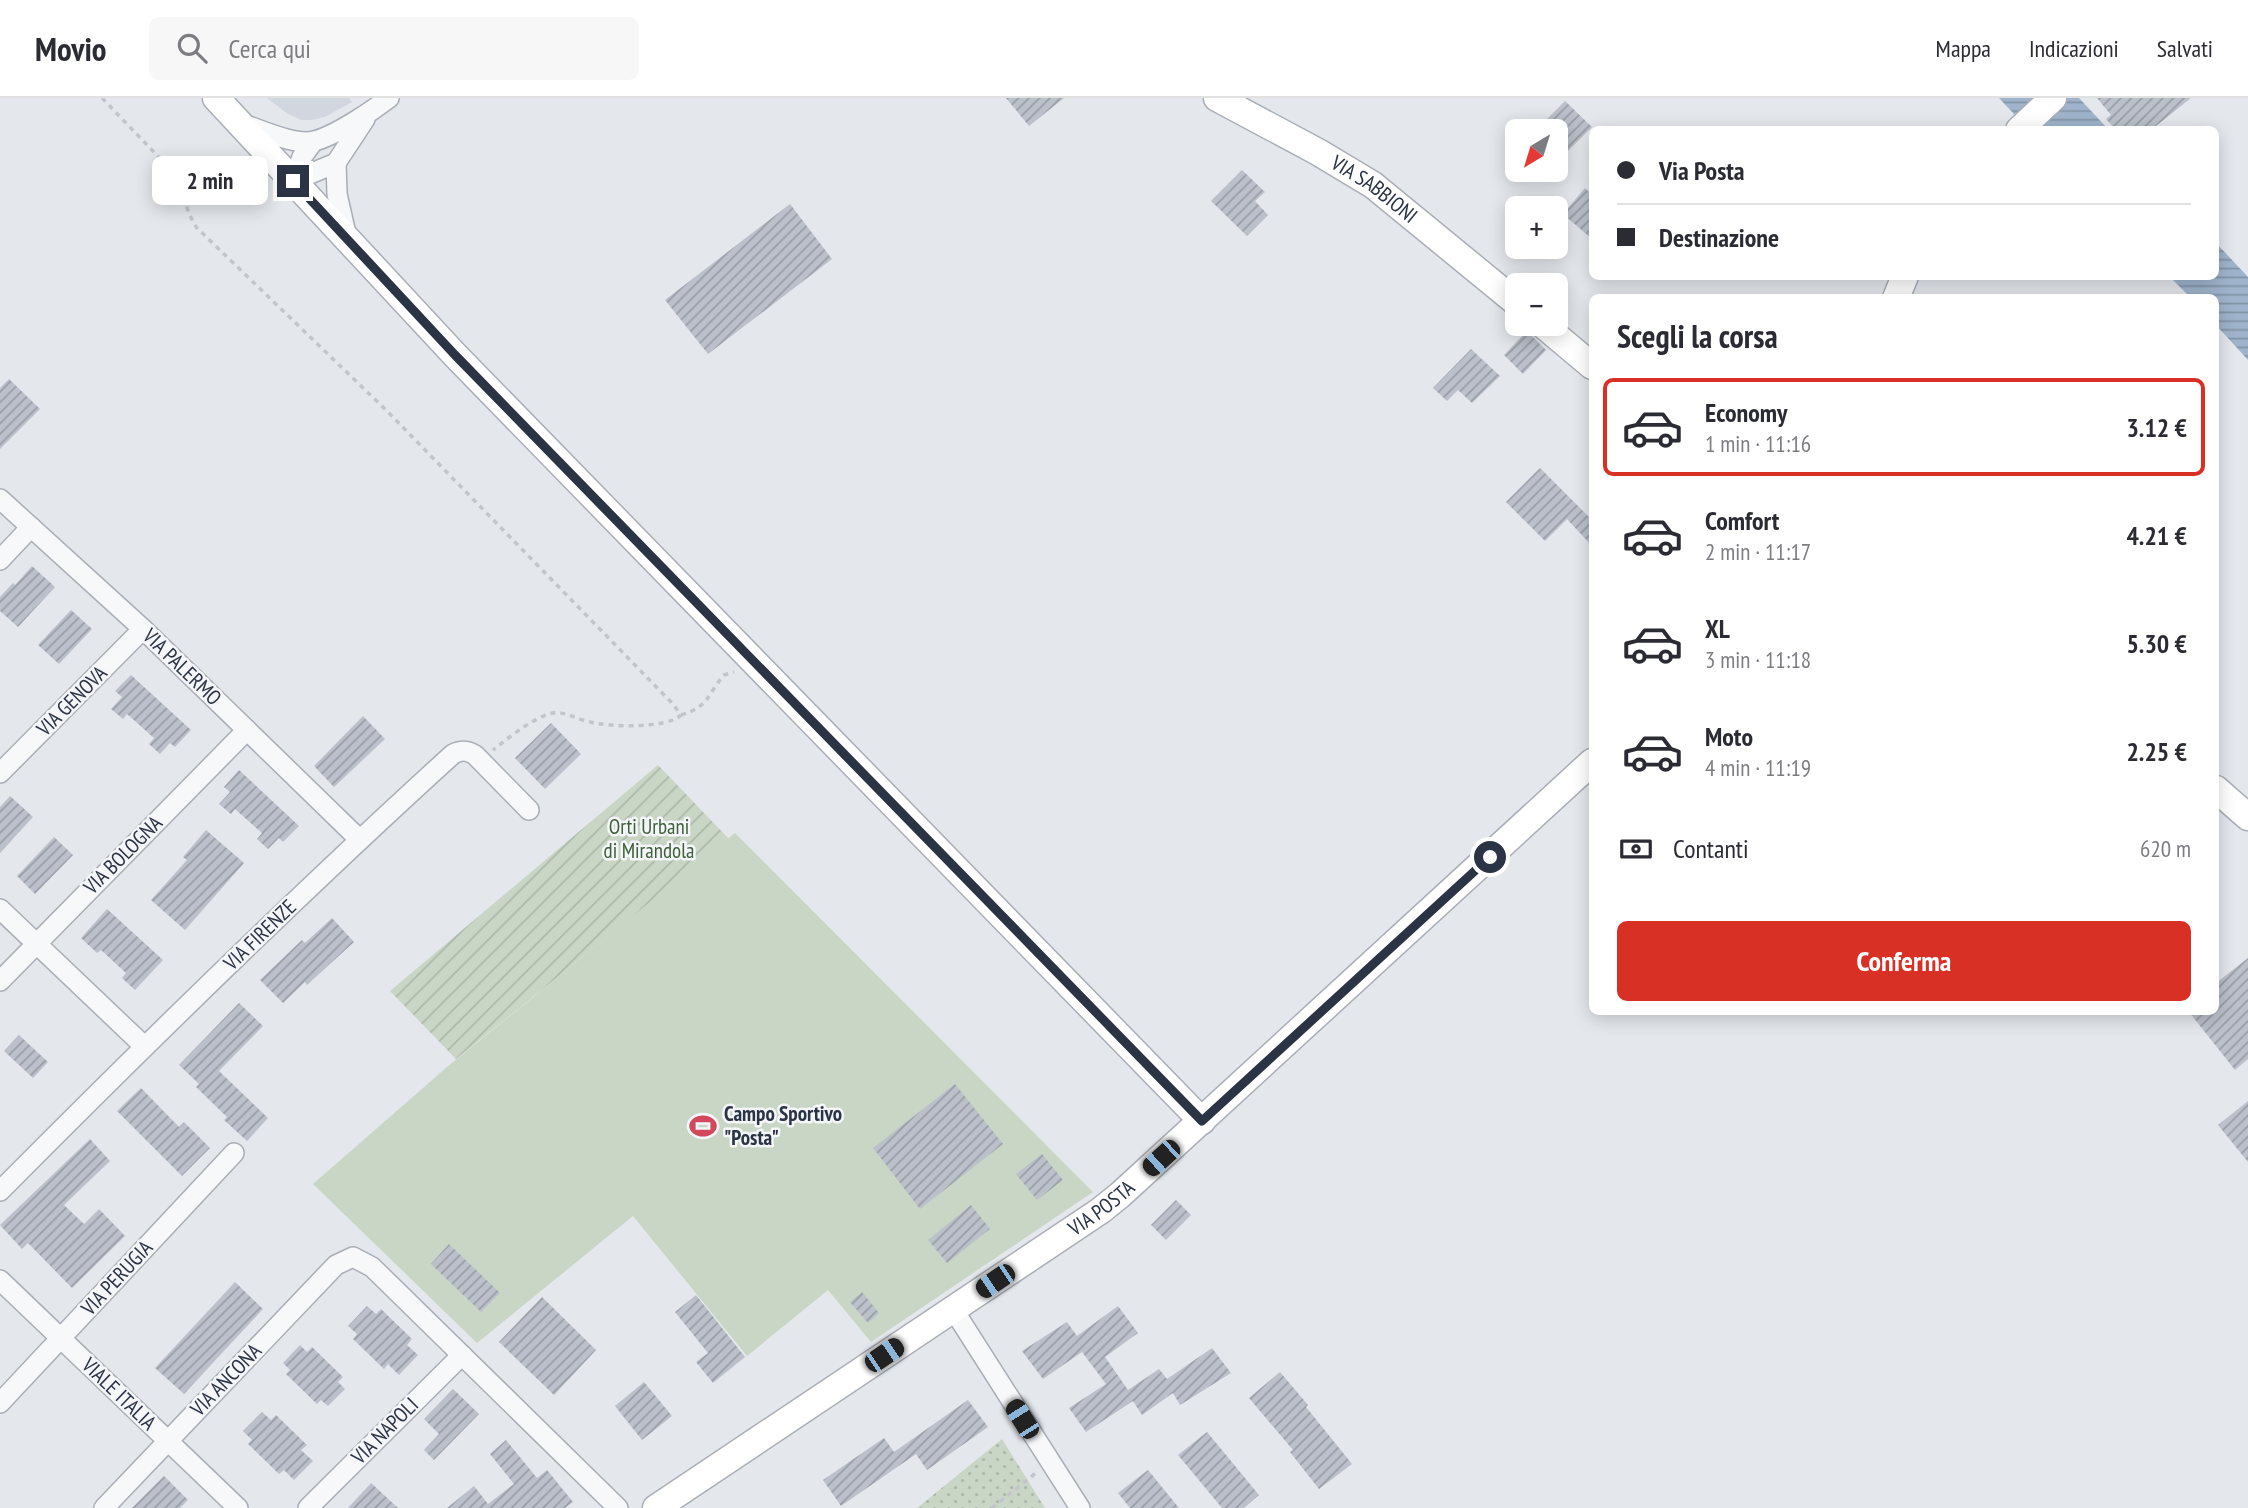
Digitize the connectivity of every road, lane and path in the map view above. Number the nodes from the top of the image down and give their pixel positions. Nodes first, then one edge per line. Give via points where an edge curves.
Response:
1 (102, 98) edge
2 (216, 98) edge
3 (389, 98) edge
4 (1217, 98) edge
5 (2053, 98) edge
6 (367, 115) junction
7 (240, 123) junction
8 (2024, 126) edge
9 (313, 142) junction
10 (336, 163) junction
11 (293, 181) junction
12 (347, 240) junction
13 (1505, 293) edge
14 (1556, 336) edge
15 (1589, 363) edge
16 (0, 499) edge
17 (31, 527) junction
18 (0, 559) edge
19 (143, 629) junction
20 (757, 664) junction
21 (681, 716) junction
22 (247, 730) junction
23 (482, 762) junction
24 (1589, 765) edge
25 (0, 772) edge
26 (2219, 792) edge
27 (529, 810) dead end
28 (2248, 817) edge
29 (359, 839) junction
30 (0, 909) edge
31 (36, 944) junction
32 (0, 981) edge
33 (144, 1046) junction
34 (1202, 1121) junction
35 (234, 1153) dead end
36 (0, 1191) edge
37 (0, 1280) edge
38 (953, 1309) junction
39 (60, 1339) junction
40 (462, 1355) junction
41 (0, 1403) edge
42 (168, 1441) junction
43 (1050, 1462) junction
44 (104, 1508) edge
45 (238, 1508) edge
46 (308, 1508) edge
47 (618, 1508) edge
48 (656, 1508) edge
49 (992, 1508) edge
50 (1080, 1508) edge

1 - 21 path via 174,173 197,228 387,411
2 - 7 street
3 - 6 street
4 - 13 street, VIA SABBIONI via 1373,185
5 - 8 street
6 - 9 street
6 - 10 street
7 - 9 street
7 - 11 street
9 - 11 street
10 - 11 street
10 - 12 street
11 - 12 street
12 - 20 street
14 - 15 street
16 - 17 street, VIA PALERMO
17 - 18 street
17 - 19 street, VIA PALERMO
19 - 22 street, VIA PALERMO
19 - 25 street, VIA GENOVA
20 - 21 path via 746,674 724,675 706,703
20 - 34 street
21 - 23 path via 670,723 606,724 551,713 508,737
22 - 29 street, VIA PALERMO
22 - 31 street, VIA BOLOGNA
23 - 27 street
23 - 29 street, VIA FIRENZE via 468,751 453,754
24 - 34 street, VIA POSTA
26 - 28 street
29 - 33 street, VIA FIRENZE
30 - 31 street
31 - 32 street, VIA BOLOGNA
31 - 33 street
33 - 36 street, VIA FIRENZE
34 - 38 street, VIA POSTA via 1100,1210
35 - 39 street, VIA PERUGIA
37 - 39 street, VIALE ITALIA
38 - 43 street
38 - 48 street, VIA POSTA
39 - 41 street, VIA PERUGIA
39 - 42 street, VIALE ITALIA
40 - 42 street, VIA ANCONA via 372,1267 353,1257 336,1265
40 - 46 street, VIA NAPOLI
40 - 47 street
42 - 44 street, VIA ANCONA
42 - 45 street, VIALE ITALIA
43 - 49 path
43 - 50 street

